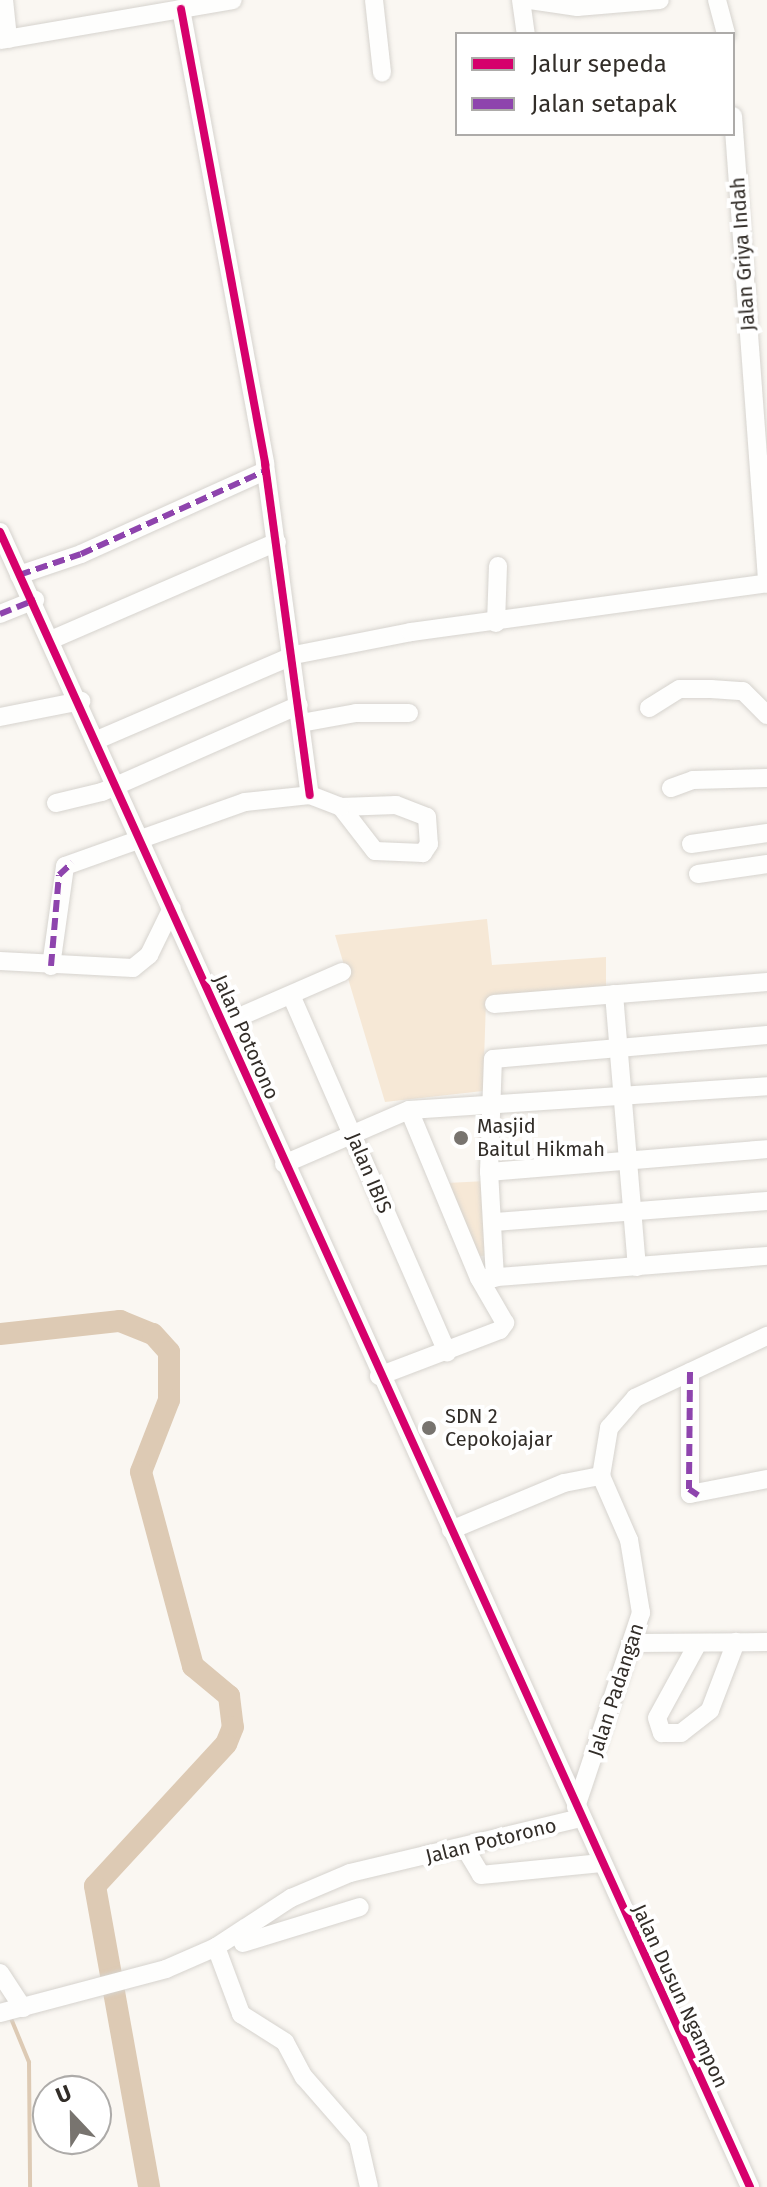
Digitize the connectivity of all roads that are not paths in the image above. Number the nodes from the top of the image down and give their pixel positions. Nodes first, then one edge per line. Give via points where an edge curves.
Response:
1 (4, 0) edge
2 (233, 0) edge
3 (374, 0) edge
4 (521, 0) edge
5 (530, 0) edge
6 (660, 0) edge
7 (717, 0) edge
8 (592, 2) edge
9 (181, 9) junction
10 (526, 32) edge
11 (725, 32) edge
12 (4, 40) edge
13 (382, 73) dead end
14 (734, 136) edge
15 (265, 471) junction
16 (1, 538) edge
17 (277, 542) junction
18 (498, 566) dead end
19 (19, 575) junction
20 (767, 584) edge
21 (35, 600) junction
22 (0, 614) edge
23 (496, 623) junction
24 (53, 639) junction
25 (294, 655) junction
26 (81, 701) junction
27 (649, 708) dead end
28 (409, 713) dead end
29 (300, 714) junction
30 (767, 715) edge
31 (0, 717) edge
32 (97, 740) junction
33 (767, 778) edge
34 (116, 785) junction
35 (671, 788) dead end
36 (310, 795) junction
37 (56, 803) dead end
38 (341, 807) junction
39 (767, 833) edge
40 (144, 840) junction
41 (691, 844) dead end
42 (767, 864) edge
43 (698, 874) dead end
44 (172, 908) junction
45 (0, 961) edge
46 (51, 966) junction
47 (342, 972) dead end
48 (767, 982) edge
49 (614, 994) junction
50 (291, 995) junction
51 (494, 1004) dead end
52 (223, 1024) junction
53 (767, 1035) edge
54 (618, 1047) junction
55 (767, 1086) edge
56 (623, 1098) junction
57 (490, 1107) junction
58 (409, 1110) junction
59 (352, 1134) junction
60 (767, 1149) edge
61 (630, 1162) junction
62 (284, 1164) junction
63 (489, 1172) junction
64 (767, 1201) edge
65 (632, 1211) junction
66 (494, 1222) junction
67 (767, 1256) edge
68 (637, 1267) junction
69 (487, 1278) junction
70 (767, 1336) edge
71 (447, 1352) junction
72 (690, 1372) junction
73 (379, 1376) junction
74 (601, 1476) junction
75 (767, 1479) edge
76 (451, 1530) junction
77 (736, 1642) junction
78 (767, 1642) edge
79 (635, 1643) junction
80 (698, 1643) junction
81 (578, 1813) junction
82 (465, 1848) junction
83 (601, 1863) junction
84 (360, 1907) dead end
85 (218, 1952) junction
86 (0, 1973) edge
87 (13, 2010) edge
88 (369, 2187) edge
89 (750, 2187) edge

1 - 12 street
2 - 9 street
3 - 13 street
4 - 10 street
5 - 8 street
6 - 8 street
7 - 11 street
9 - 12 street
9 - 15 street
14 - 20 street, Jalan Griya Indah
15 - 17 street
15 - 19 street via 95,548
16 - 19 street, Jalan Potorono
17 - 24 street
17 - 25 street
18 - 23 street
19 - 21 street, Jalan Potorono
20 - 23 street
21 - 22 street
21 - 24 street, Jalan Potorono
23 - 25 street
24 - 26 street, Jalan Potorono
25 - 29 street
25 - 32 street
26 - 31 street
26 - 32 street, Jalan Potorono
27 - 30 street via 680,689 711,689 743,691
28 - 29 street
29 - 34 street
29 - 36 street
32 - 34 street, Jalan Potorono
33 - 35 street via 693,780
34 - 37 street
34 - 40 street, Jalan Potorono
36 - 38 street
36 - 40 street via 245,802
38 - 38 street via 419,810 427,817 428,849 402,856 375,851
39 - 41 street
40 - 44 street, Jalan Potorono
40 - 46 street via 65,866
42 - 43 street
44 - 46 street via 149,955 133,968
44 - 52 street, Jalan Potorono
45 - 46 street
47 - 50 street
48 - 49 street
49 - 51 street
49 - 54 street
50 - 52 street
50 - 59 street, Jalan IBIS
52 - 62 street, Jalan Potorono
53 - 54 street
54 - 56 street
54 - 57 street via 499,1055 491,1065
55 - 56 street
56 - 57 street
56 - 61 street
57 - 58 street
57 - 63 street
58 - 59 street
58 - 69 street
59 - 62 street
59 - 71 street, Jalan IBIS
60 - 61 street
61 - 63 street
61 - 65 street
62 - 73 street, Jalan Potorono
63 - 66 street
64 - 65 street
65 - 66 street
65 - 68 street
66 - 69 street
67 - 68 street
68 - 69 street
69 - 71 street via 504,1326
70 - 72 street
71 - 73 street
72 - 74 street via 623,1410 603,1445
72 - 75 street via 690,1494
73 - 76 street, Jalan Potorono
74 - 76 street via 550,1488
74 - 79 street, Jalan Padangan via 634,1562 641,1613
76 - 81 street, Jalan Potorono
77 - 78 street
77 - 80 street
77 - 80 street via 710,1710 681,1733 662,1733 657,1718
79 - 80 street
79 - 81 street, Jalan Padangan
81 - 82 street, Jalan Potorono
81 - 83 street, Jalan Dusun Ngampon
82 - 83 street via 481,1875
82 - 85 street, Jalan Potorono via 319,1884
83 - 89 street, Jalan Dusun Ngampon
84 - 85 street via 266,1932
85 - 87 street, Jalan Potorono
85 - 88 street via 241,2014 285,2042 304,2077 358,2139
86 - 87 street

